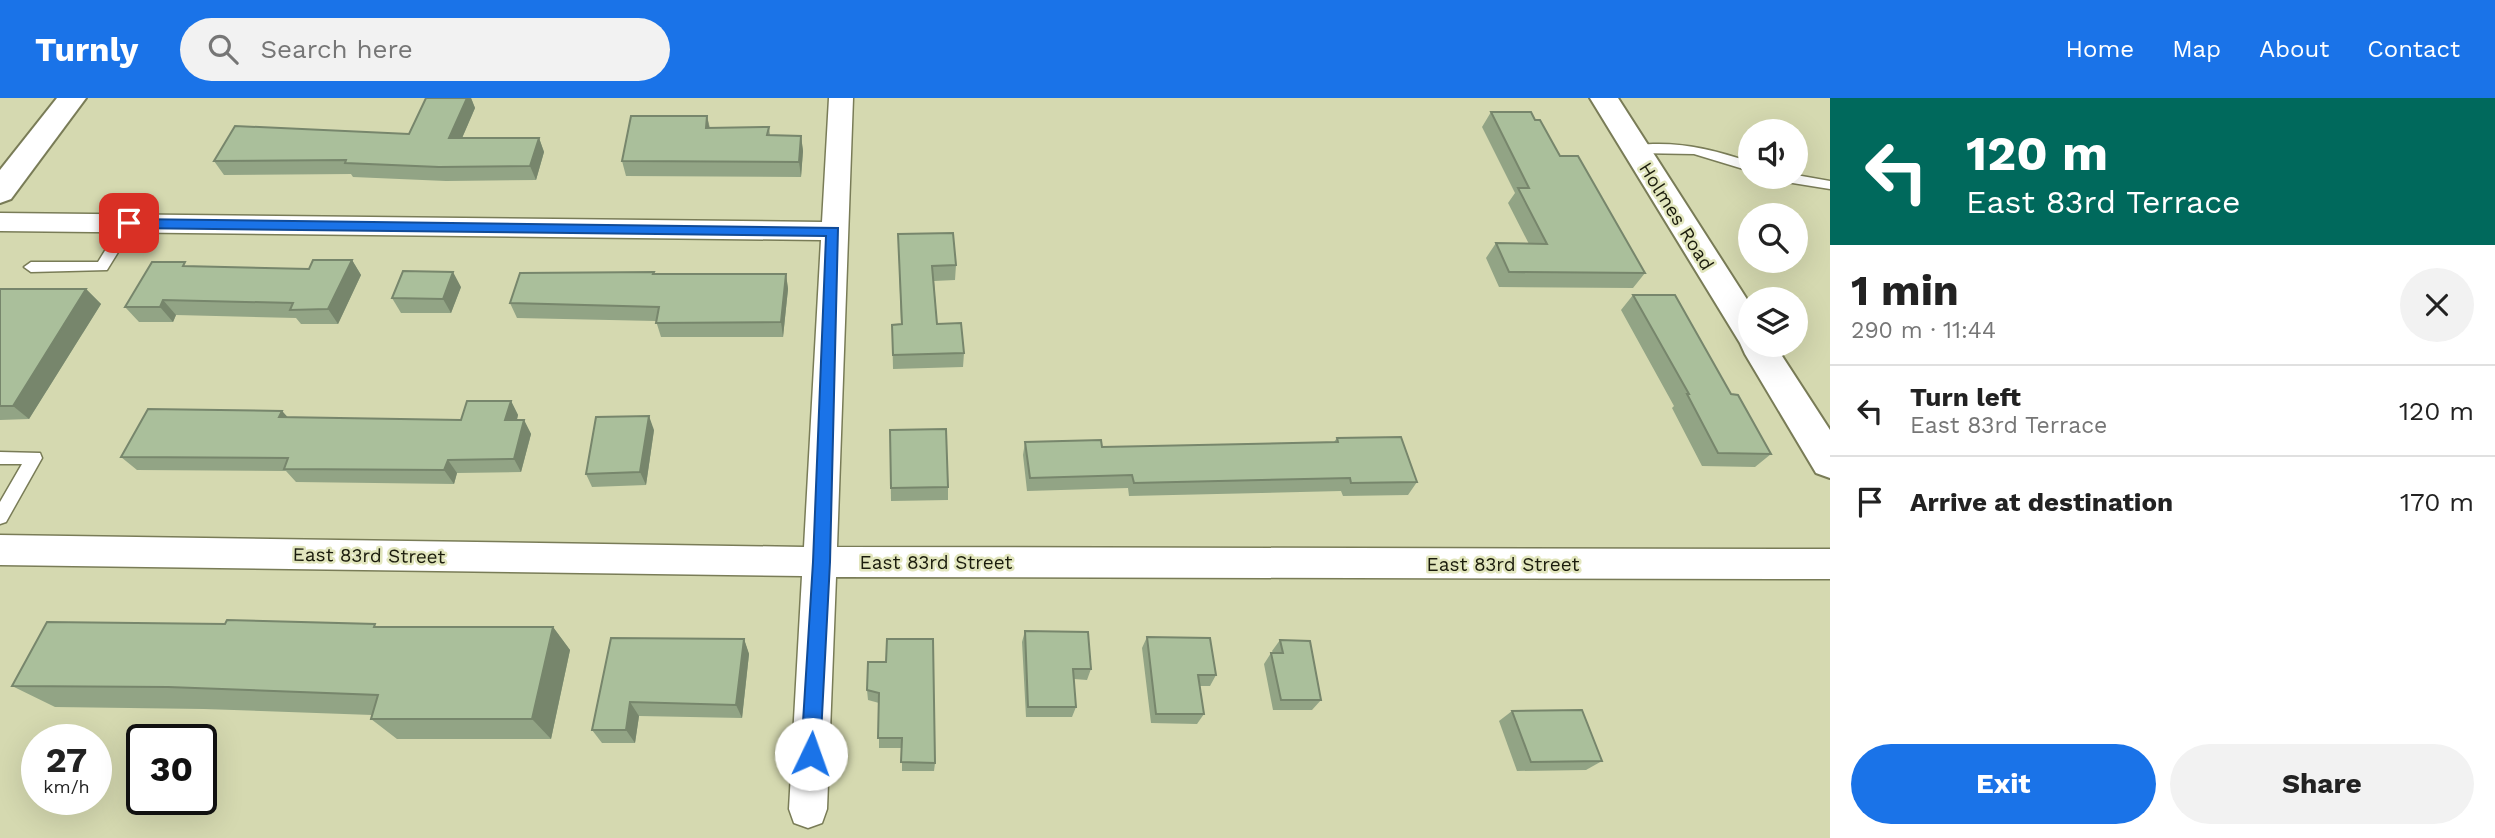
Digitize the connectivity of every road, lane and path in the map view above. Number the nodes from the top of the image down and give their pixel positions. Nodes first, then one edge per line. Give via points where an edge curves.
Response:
1 (72, 98) edge
2 (841, 98) edge
3 (1604, 98) edge
4 (1635, 149) junction
5 (1738, 163) edge
6 (1808, 181) edge
7 (1830, 185) edge
8 (0, 192) edge
9 (0, 222) edge
10 (129, 223) junction
11 (833, 231) junction
12 (31, 267) dead end
13 (1738, 314) edge
14 (1765, 357) edge
15 (0, 458) edge
16 (1830, 461) edge
17 (0, 517) edge
18 (0, 550) edge
19 (821, 562) junction
20 (1830, 564) edge
21 (808, 809) dead end

1 - 8 main road
2 - 11 street
3 - 4 main road, Holmes Road
4 - 5 lane via 1676,145
4 - 13 main road, Holmes Road
6 - 7 lane
9 - 10 street
10 - 11 street
10 - 12 lane via 102,267
11 - 19 street
14 - 16 main road
15 - 17 lane via 34,458
18 - 19 street, East 83rd Street
19 - 20 street, East 83rd Street
19 - 21 street

